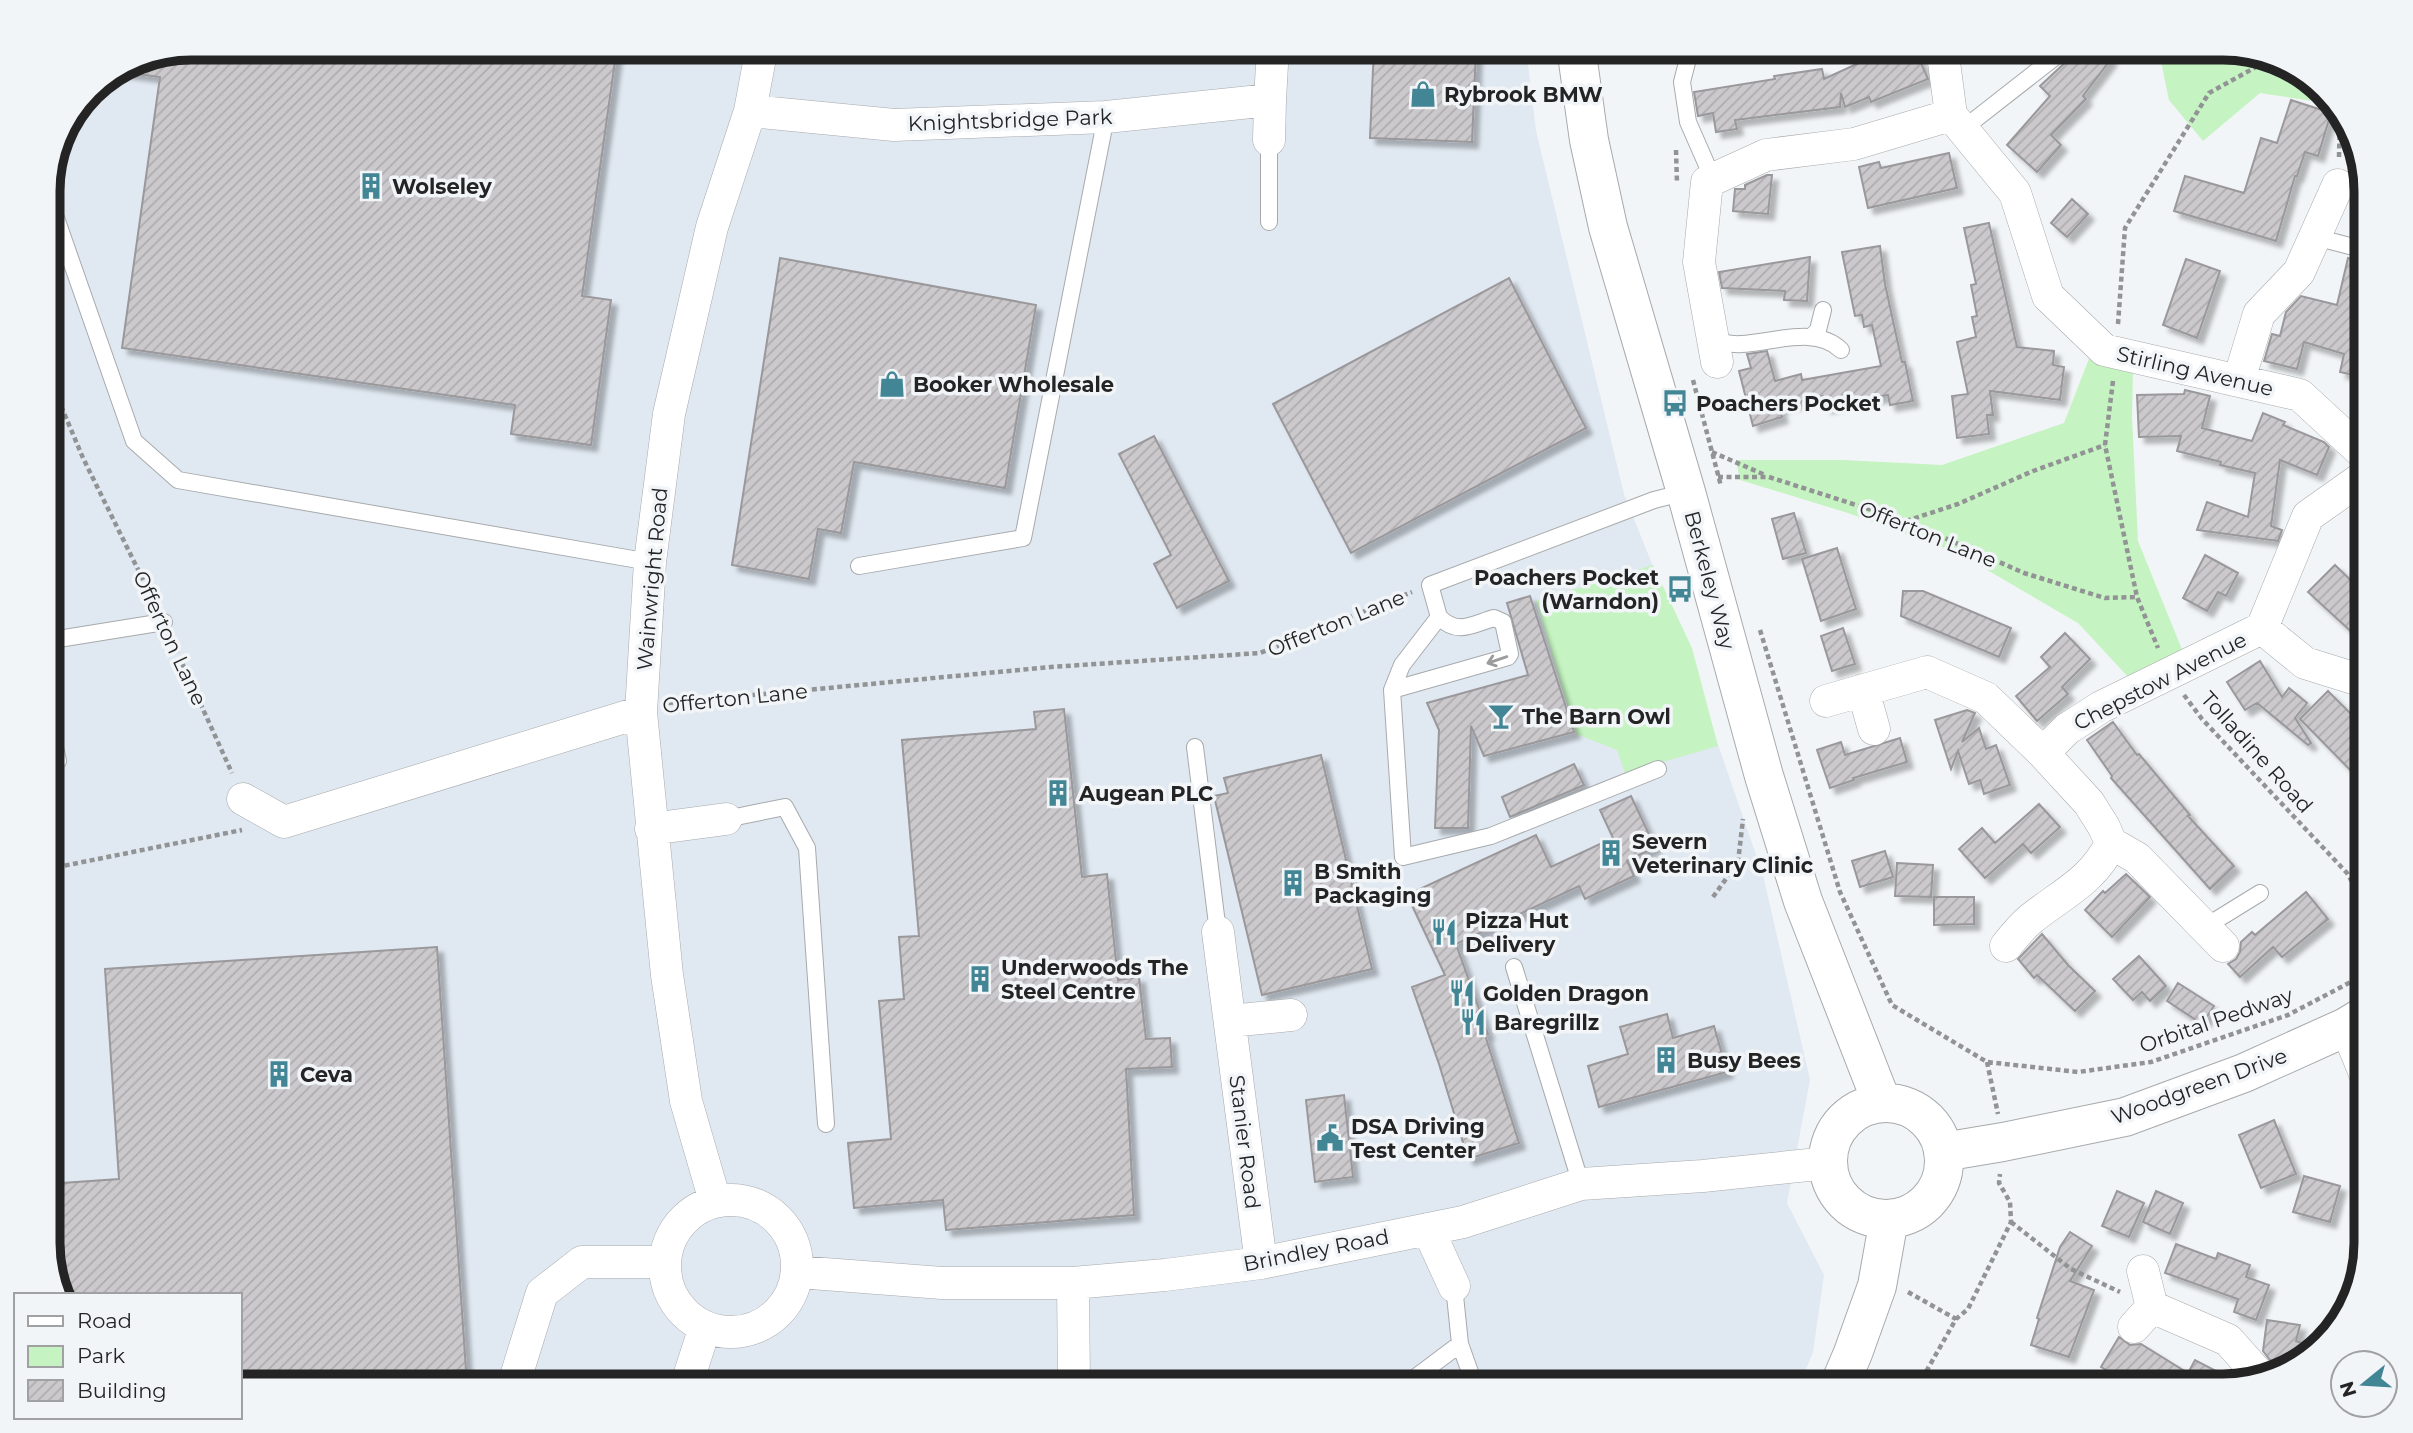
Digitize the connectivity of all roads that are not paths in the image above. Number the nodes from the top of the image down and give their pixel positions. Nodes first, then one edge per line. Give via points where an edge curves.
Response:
1 (760, 60) edge
2 (1272, 60) edge
3 (1578, 60) edge
4 (1688, 60) edge
5 (1944, 60) edge
6 (2049, 60) edge
7 (1270, 100) junction
8 (750, 111) junction
9 (1106, 117) junction
10 (1956, 122) junction
11 (1269, 140) joint
12 (1713, 179) junction
13 (2338, 185) road end
14 (1269, 222) dead end
15 (60, 229) edge
16 (2315, 237) junction
17 (2353, 247) edge
18 (1823, 310) dead end
19 (1812, 336) junction
20 (1841, 350) dead end
21 (1715, 352) joint
22 (2239, 380) junction
23 (2353, 445) edge
24 (2353, 483) edge
25 (1709, 486) junction
26 (650, 562) junction
27 (859, 566) dead end
28 (1439, 618) junction
29 (164, 622) road end
30 (2262, 628) junction
31 (60, 639) edge
32 (2353, 678) edge
33 (1863, 690) junction
34 (1392, 691) junction
35 (1826, 701) dead end
36 (641, 712) junction
37 (1874, 729) dead end
38 (1195, 747) dead end
39 (2043, 753) junction
40 (1658, 769) dead end
41 (243, 799) road end
42 (726, 819) joint
43 (651, 829) junction
44 (2111, 843) junction
45 (2260, 893) dead end
46 (1219, 932) joint
47 (2214, 936) joint
48 (2006, 946) dead end
49 (1514, 967) dead end
50 (1291, 1015) dead end
51 (1230, 1021) junction
52 (2354, 1022) edge
53 (1882, 1103) junction
54 (826, 1124) dead end
55 (1943, 1152) junction
56 (1828, 1163) junction
57 (1581, 1184) junction
58 (715, 1201) junction
59 (1889, 1219) junction
60 (1428, 1229) junction
61 (664, 1262) junction
62 (1261, 1263) junction
63 (2143, 1271) dead end
64 (798, 1272) junction
65 (1073, 1283) junction
66 (1454, 1286) joint
67 (705, 1327) junction
68 (1460, 1344) junction
69 (2254, 1369) edge
70 (517, 1374) edge
71 (690, 1374) edge
72 (1074, 1374) edge
73 (1418, 1374) edge
74 (1471, 1374) edge
75 (1844, 1374) edge

1 - 8 street, Wainwright Road
2 - 7 street
3 - 25 main road, Berkeley Way via 1608,227
4 - 12 lane via 1682,82 1688,122
5 - 10 street
6 - 10 lane
7 - 9 street, Knightsbridge Park
7 - 11 street
8 - 9 street, Knightsbridge Park via 894,125
8 - 26 street, Wainwright Road via 712,227 669,414
9 - 27 lane via 1023,538
10 - 12 street via 1854,144 1766,155
10 - 22 street, Stirling Avenue via 2015,193 2048,296 2104,350
11 - 14 lane
12 - 21 street via 1707,182 1699,262
13 - 16 street
15 - 26 lane via 134,441 178,480
16 - 17 lane
16 - 22 street via 2299,272 2259,314
18 - 19 lane
19 - 20 lane via 1833,342
19 - 21 lane
22 - 23 street, Stirling Avenue via 2300,395
24 - 30 street, Chepstow Avenue via 2308,516
25 - 28 lane, Offerton Lane via 1654,500 1430,585
25 - 53 main road, Berkeley Way via 1764,776 1803,901
26 - 36 street, Wainwright Road
28 - 34 lane via 1402,665
28 -> 34 lane via 1447,626 1459,628 1494,618 1503,622 1510,654
29 - 31 lane
30 - 32 street via 2305,663
30 - 39 street, Chepstow Avenue via 2101,707 2067,729
33 - 35 street
33 - 37 street
33 - 39 street via 1927,672 1986,698
34 - 40 lane via 1403,857 1491,836
36 - 41 street, Offerton Lane via 284,822
36 - 43 street, Wainwright Road
38 - 46 lane
39 - 44 street via 2089,803
42 - 43 street
42 - 54 lane via 785,807 807,848
43 - 58 street, Wainwright Road via 686,1101
44 - 47 street via 2137,858
44 - 48 street via 2086,880 2020,911
45 - 47 lane
46 - 51 street, Stanier Road
49 - 57 lane
50 - 51 street
51 - 62 street, Stanier Road
52 - 55 main road, Woodgreen Drive via 2244,1073 2125,1117
53 - 55 main road via 1899,1104 1922,1116 1938,1136
53 - 56 main road via 1864,1107 1837,1129
55 - 59 main road via 1943,1171 1930,1197 1908,1215
56 - 57 street, Brindley Road
56 - 59 main road via 1831,1181 1854,1210
57 - 60 street, Brindley Road
58 - 61 street via 695,1209 680,1223
58 - 64 street via 736,1199 757,1204 774,1215 788,1231
59 - 75 main road via 1879,1275
60 - 62 street, Brindley Road
60 - 66 street
61 - 67 street via 674,1301
61 - 70 street via 582,1262 542,1293
62 - 65 street, Brindley Road
63 - 69 street via 2143,1317 2228,1340
64 - 65 street, Brindley Road via 942,1283
64 - 67 street via 782,1309 765,1323 746,1331
65 - 72 street
66 - 68 lane
67 - 71 street
68 - 73 lane
68 - 74 lane

